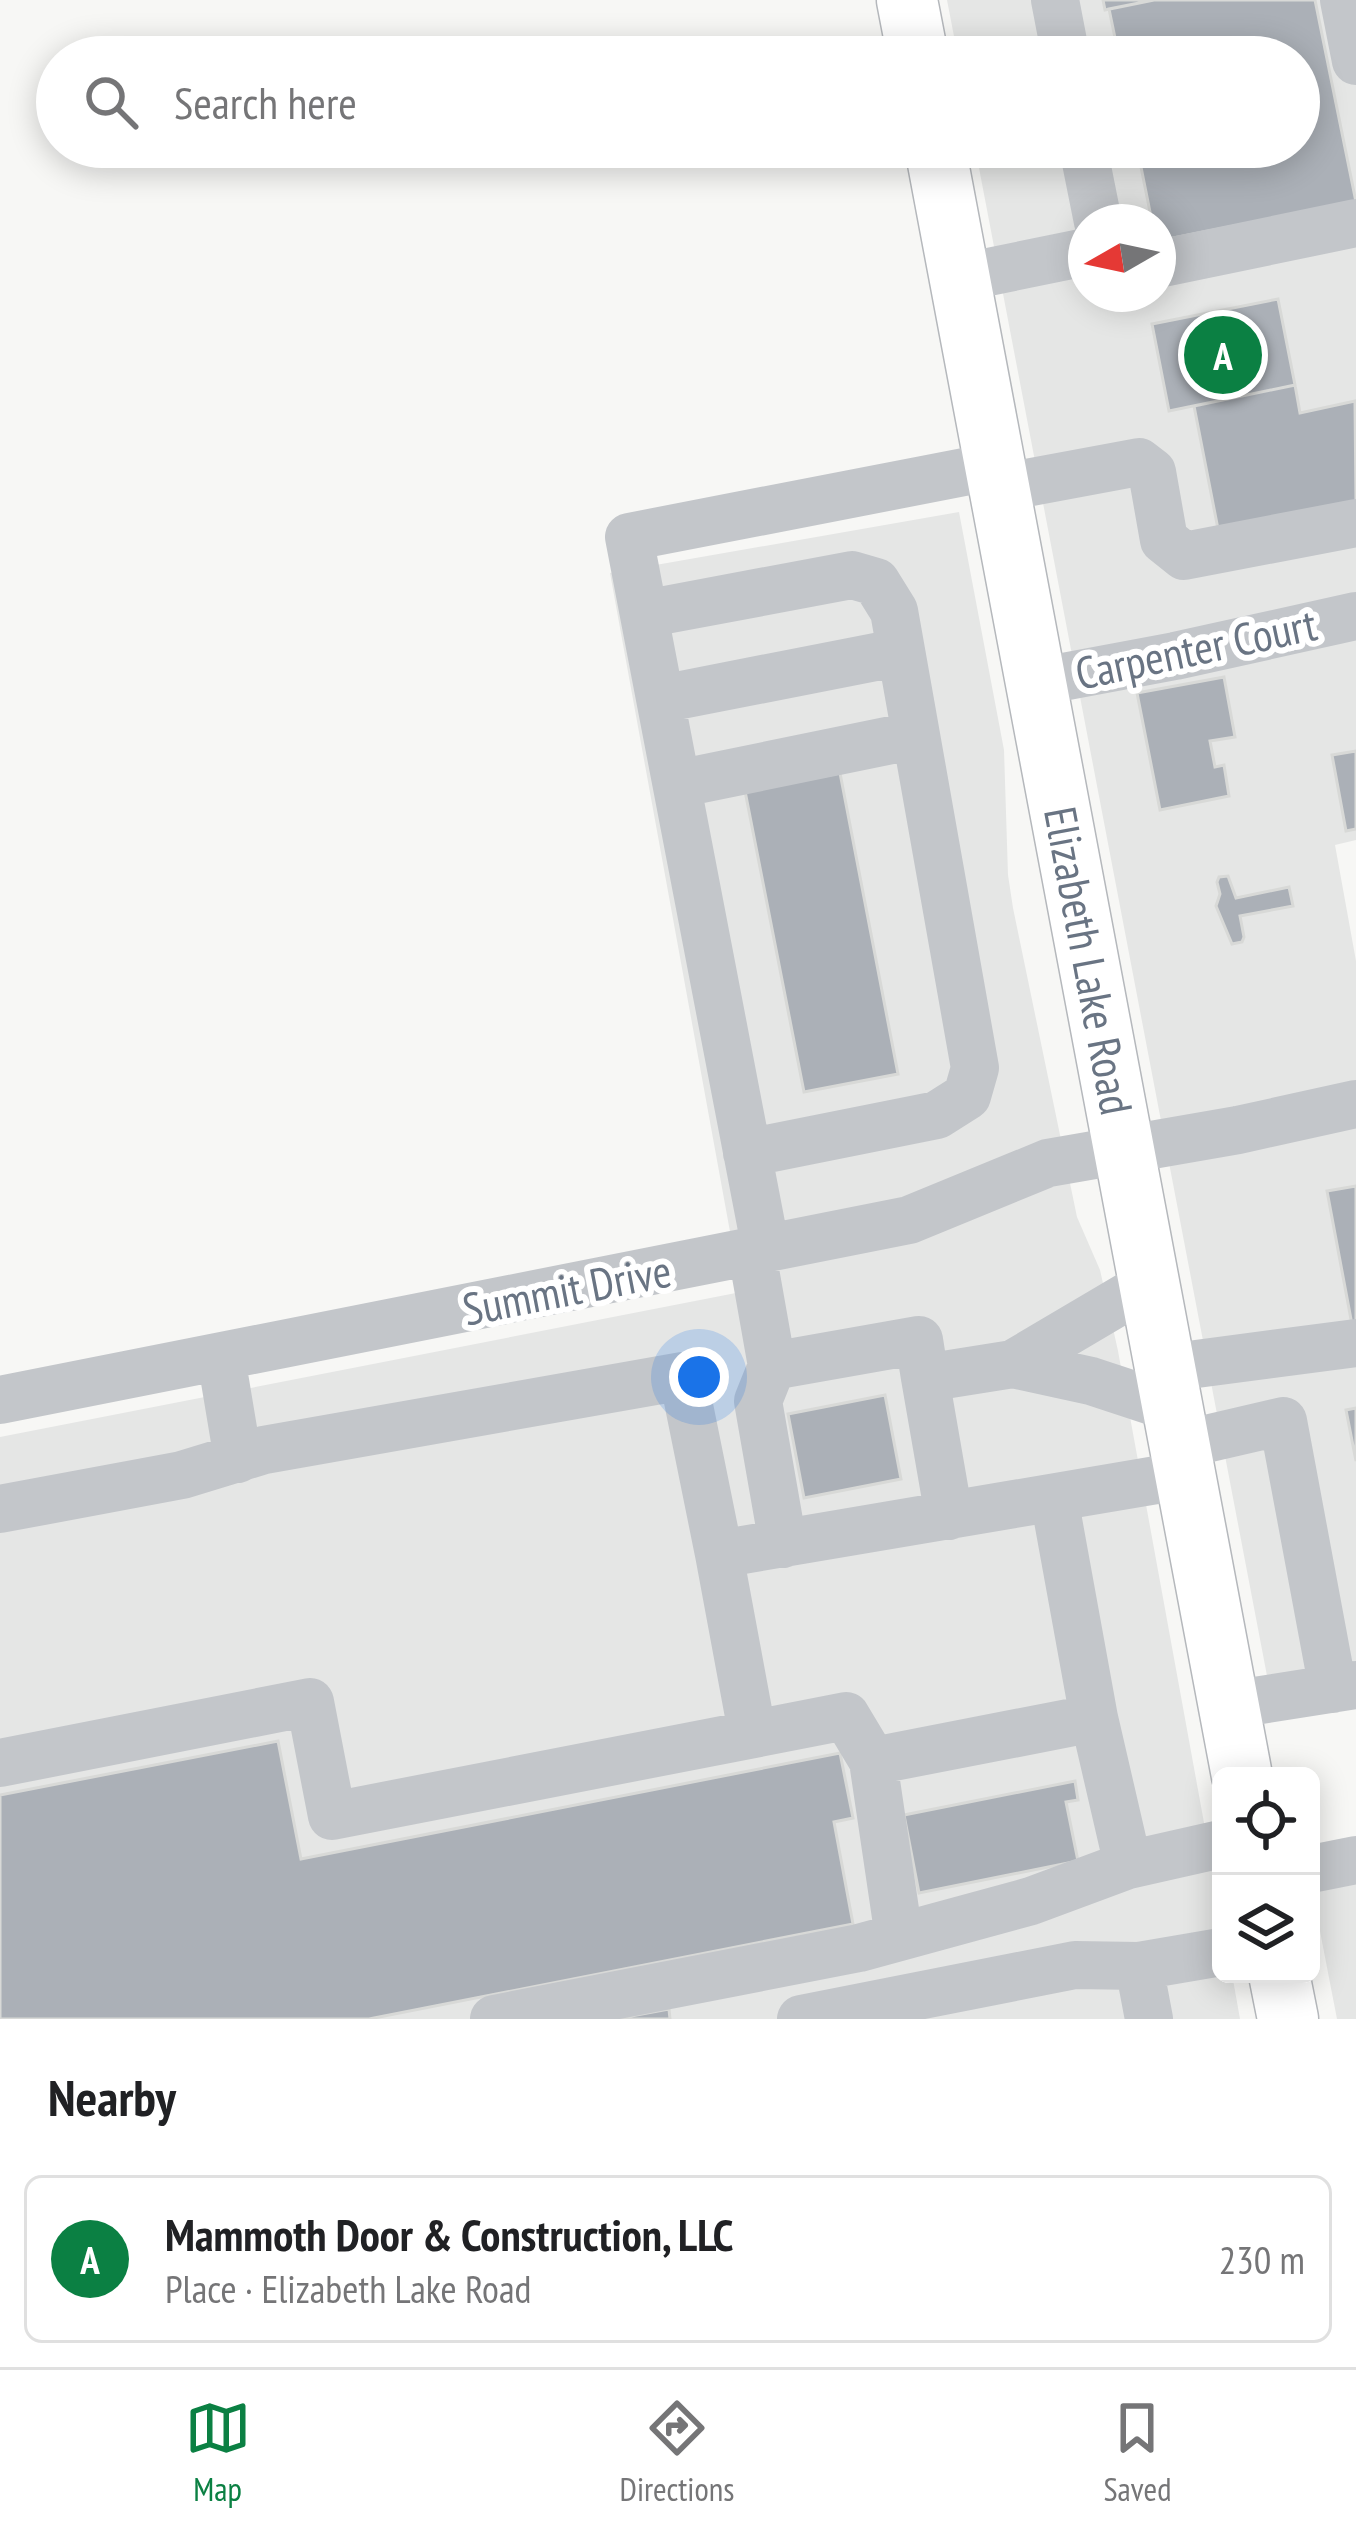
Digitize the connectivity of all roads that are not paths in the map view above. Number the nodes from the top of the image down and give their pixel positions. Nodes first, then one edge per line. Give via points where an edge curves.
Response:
1 (907, 0) edge
2 (1055, 0) edge
3 (1349, 4) edge
4 (913, 36) edge
5 (1062, 36) edge
6 (1356, 61) edge
7 (939, 168) edge
8 (1087, 168) edge
9 (1094, 204) edge
10 (1356, 223) edge
11 (1068, 256) edge
12 (1176, 260) edge
13 (959, 278) junction
14 (997, 477) junction
15 (1356, 523) edge
16 (644, 614) junction
17 (1356, 616) edge
18 (901, 652) junction
19 (1036, 682) junction
20 (661, 699) junction
21 (916, 735) junction
22 (677, 784) junction
23 (1356, 1104) edge
24 (1125, 1150) junction
25 (747, 1153) junction
26 (759, 1252) junction
27 (1150, 1282) junction
28 (1356, 1343) edge
29 (221, 1357) junction
30 (1013, 1364) junction
31 (772, 1366) junction
32 (926, 1378) junction
33 (0, 1400) edge
34 (1176, 1424) junction
35 (238, 1459) junction
36 (1054, 1498) junction
37 (0, 1509) edge
38 (949, 1516) junction
39 (782, 1544) junction
40 (719, 1555) junction
41 (1344, 1687) edge
42 (1229, 1705) junction
43 (1094, 1718) junction
44 (752, 1732) junction
45 (873, 1761) junction
46 (0, 1763) edge
47 (1240, 1767) edge
48 (1212, 1846) edge
49 (1356, 1860) edge
50 (1128, 1865) junction
51 (1320, 1867) edge
52 (899, 1937) junction
53 (1212, 1954) edge
54 (1139, 1966) junction
55 (1281, 1983) edge
56 (494, 2019) edge
57 (801, 2019) edge
58 (1149, 2019) edge
59 (1288, 2019) edge

1 - 4 main road
2 - 5 street
3 - 6 street
7 - 13 main road, Elizabeth Lake Road
8 - 9 street
10 - 12 street
11 - 13 street
13 - 14 main road, Elizabeth Lake Road
14 - 15 street via 1139,462 1152,472 1164,540 1184,556
14 - 16 street via 629,537
14 - 19 main road, Elizabeth Lake Road
16 - 18 street via 852,575 876,582 894,610
16 - 20 street
17 - 19 street, Carpenter Court
18 - 20 street
18 - 21 street
19 - 24 main road, Elizabeth Lake Road
20 - 22 street
21 - 22 street
21 - 25 street via 975,1067 967,1096 937,1115
22 - 25 street
23 - 24 street, Summit Drive
24 - 26 street, Summit Drive via 1048,1163 909,1220
24 - 27 main road, Elizabeth Lake Road
25 - 26 street
26 - 29 street, Summit Drive
26 - 31 street
27 - 30 street
27 - 34 main road, Elizabeth Lake Road
28 - 34 street
29 - 33 street, Summit Drive
29 - 35 street
30 - 32 street
30 - 34 street via 1090,1381
31 - 32 street via 920,1340
31 - 39 street via 758,1401
32 - 38 street
34 - 36 street
34 - 41 street via 1283,1421
34 - 42 main road, Elizabeth Lake Road
35 - 37 street
35 - 40 street via 683,1376
36 - 38 street
36 - 43 street
38 - 39 street
39 - 40 street
40 - 44 street
41 - 42 street
42 - 47 main road, Elizabeth Lake Road
43 - 45 street
43 - 50 street
44 - 45 street via 845,1716
44 - 46 street via 332,1816 310,1702
45 - 52 street
48 - 50 street
49 - 51 street
50 - 52 street
52 - 56 street
53 - 54 street
54 - 57 street via 1075,1965
54 - 58 street
55 - 59 main road

